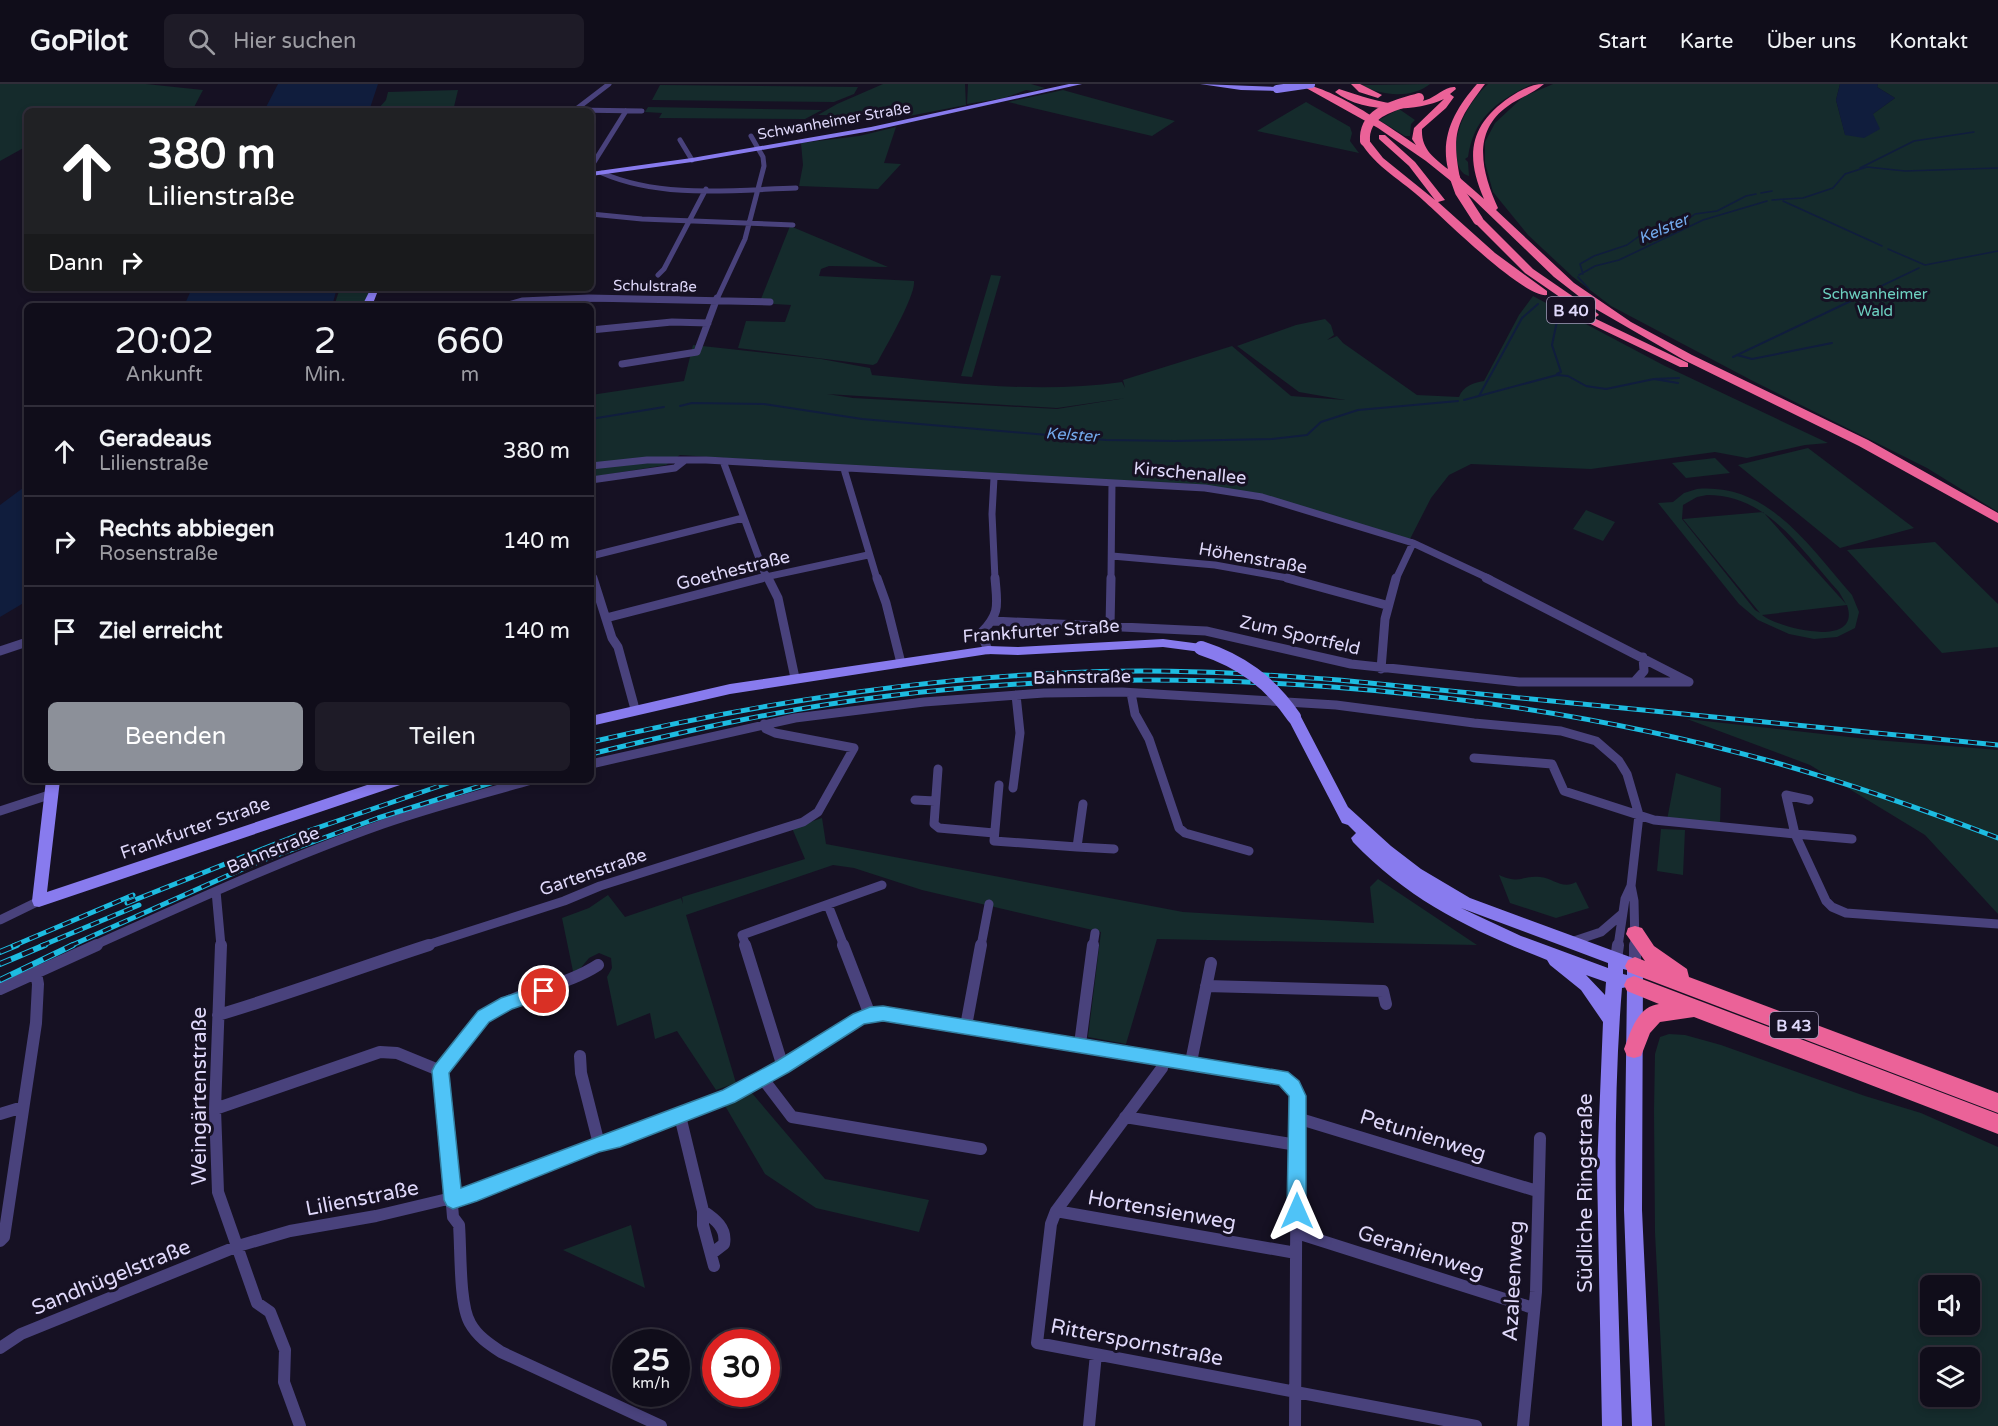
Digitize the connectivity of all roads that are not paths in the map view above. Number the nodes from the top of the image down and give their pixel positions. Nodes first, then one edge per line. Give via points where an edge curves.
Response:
1 (609, 84) edge
2 (1079, 84) edge
3 (1203, 84) edge
4 (1303, 84) edge
5 (1311, 84) edge
6 (1326, 84) edge
7 (1355, 84) edge
8 (1480, 84) edge
9 (1540, 84) edge
10 (1279, 86) edge
11 (1452, 86) edge
12 (579, 108) edge
13 (594, 111) edge
14 (626, 111) junction
15 (642, 111) dead end
16 (751, 136) dead end
17 (680, 140) dead end
18 (759, 148) junction
19 (1427, 157) junction
20 (692, 160) junction
21 (594, 162) edge
22 (602, 173) junction
23 (594, 174) edge
24 (796, 188) dead end
25 (706, 189) junction
26 (758, 189) junction
27 (594, 214) edge
28 (1497, 216) junction
29 (690, 222) junction
30 (749, 223) junction
31 (793, 225) dead end
32 (1465, 232) junction
33 (658, 275) dead end
34 (582, 291) edge
35 (578, 299) junction
36 (716, 301) junction
37 (770, 302) dead end
38 (512, 303) edge
39 (708, 323) junction
40 (594, 330) edge
41 (622, 364) dead end
42 (1690, 368) junction
43 (684, 461) junction
44 (723, 461) junction
45 (594, 466) edge
46 (844, 470) junction
47 (994, 477) junction
48 (594, 480) edge
49 (1112, 483) junction
50 (743, 518) junction
51 (1998, 519) edge
52 (1998, 527) edge
53 (1413, 543) junction
54 (594, 555) edge
55 (868, 555) junction
56 (1112, 556) junction
57 (766, 577) junction
58 (594, 583) edge
59 (1386, 605) junction
60 (606, 618) junction
61 (993, 621) junction
62 (1110, 626) junction
63 (24, 643) edge
64 (988, 650) junction
65 (0, 651) edge
66 (1643, 657) junction
67 (901, 663) junction
68 (1382, 669) junction
69 (795, 678) junction
70 (1635, 681) junction
71 (1689, 682) joint
72 (1131, 693) junction
73 (1016, 695) junction
74 (635, 710) junction
75 (594, 720) edge
76 (764, 724) junction
77 (1474, 758) dead end
78 (594, 763) edge
79 (938, 769) dead end
80 (389, 783) edge
81 (522, 783) edge
82 (999, 784) dead end
83 (52, 787) edge
84 (1013, 788) dead end
85 (915, 800) dead end
86 (1809, 800) dead end
87 (935, 801) junction
88 (1083, 804) dead end
89 (1339, 806) junction
90 (0, 811) edge
91 (1639, 816) junction
92 (994, 833) junction
93 (1795, 834) junction
94 (1852, 839) dead end
95 (1077, 847) junction
96 (1114, 849) dead end
97 (1249, 851) dead end
98 (882, 885) dead end
99 (1631, 886) junction
100 (216, 891) junction
101 (39, 901) junction
102 (989, 904) dead end
103 (828, 905) junction
104 (1622, 914) junction
105 (0, 920) edge
106 (1998, 924) edge
107 (1095, 933) dead end
108 (1635, 934) junction
109 (1566, 941) junction
110 (1533, 946) junction
111 (1616, 960) junction
112 (1211, 963) dead end
113 (598, 965) dead end
114 (36, 974) junction
115 (1634, 976) junction
116 (1615, 978) junction
117 (1206, 986) junction
118 (0, 989) edge
119 (1697, 989) junction
120 (1386, 1004) dead end
121 (1697, 1009) junction
122 (218, 1015) junction
123 (870, 1015) junction
124 (1611, 1021) junction
125 (966, 1026) junction
126 (1080, 1044) junction
127 (1634, 1049) junction
128 (580, 1056) dead end
129 (1164, 1058) junction
130 (1191, 1062) junction
131 (783, 1067) junction
132 (441, 1071) junction
133 (763, 1079) junction
134 (1998, 1103) edge
135 (23, 1107) junction
136 (215, 1109) junction
137 (0, 1114) edge
138 (680, 1116) junction
139 (1125, 1117) junction
140 (1297, 1118) junction
141 (1998, 1124) edge
142 (1540, 1138) dead end
143 (599, 1144) junction
144 (1297, 1145) junction
145 (981, 1149) dead end
146 (1537, 1191) junction
147 (453, 1200) junction
148 (703, 1211) junction
149 (1056, 1211) junction
150 (1297, 1233) junction
151 (0, 1241) edge
152 (238, 1246) junction
153 (1296, 1253) junction
154 (711, 1254) junction
155 (714, 1266) dead end
156 (1533, 1308) junction
157 (0, 1348) edge
158 (1096, 1354) junction
159 (1295, 1392) junction
160 (300, 1426) edge
161 (661, 1426) edge
162 (1089, 1426) edge
163 (1295, 1426) edge
164 (1476, 1426) edge
165 (1523, 1426) edge
166 (1612, 1426) edge
167 (1642, 1426) edge

1 - 12 street
2 - 18 street, Schwanheimer Straße via 881,127
3 - 10 street
4 - 19 highway via 1373,121
5 - 10 street, bridge
6 - 11 highway via 1353,98 1390,105 1429,102
7 - 32 highway, bridge via 1366,92 1385,96 1431,90 1373,117 1364,129 1365,141 1376,157
8 - 42 highway, bridge via 1454,124 1449,154 1461,192 1478,220 1508,252 1554,290
9 - 28 highway, B 40 via 1498,110 1478,140 1478,175
10 - 32 highway, B 40 via 1332,106 1377,133 1412,164
11 - 19 highway via 1447,102 1418,128 1417,139
13 - 14 street
14 - 15 street
14 - 21 street
16 - 18 street
17 - 20 street
18 - 20 street, Schwanheimer Straße
18 - 26 street via 764,166
19 - 28 highway
20 - 22 street, Schwanheimer Straße
22 - 23 street, Schwanheimer Straße
22 - 25 street via 617,180 676,189
24 - 26 street
25 - 26 street
25 - 29 street
26 - 30 street
27 - 29 street
28 - 51 highway, B 40 via 1552,271 1614,316 1853,437
29 - 30 street
29 - 33 street
30 - 31 street
30 - 36 street
32 - 42 highway, B 40 via 1510,272 1548,297
34 - 35 street
35 - 36 street, Schulstraße
35 - 38 street, Schulstraße
36 - 37 street, Schulstraße
36 - 39 street
39 - 40 street via 666,322
39 - 41 street via 697,352
42 - 52 highway, B 40 via 1850,443
43 - 44 street, Kirschenallee
43 - 45 street, Kirschenallee
43 - 48 street via 675,468
44 - 46 street, Kirschenallee
44 - 50 street
46 - 47 street, Kirschenallee
46 - 55 street
47 - 49 street, Kirschenallee
47 - 61 street via 997,611
49 - 53 street, Kirschenallee via 1254,495
49 - 56 street
50 - 54 street
50 - 57 street
53 - 59 street
53 - 66 street, Kirschenallee
55 - 57 street, Goethestraße
55 - 67 street via 886,603
56 - 59 street, Höhenstraße via 1250,570
56 - 62 street
57 - 60 street, Goethestraße
57 - 69 street via 778,598
58 - 60 street
59 - 68 street
60 - 74 street
61 - 62 street, Zum Sportfeld
61 - 64 street via 981,633
62 - 68 street, Zum Sportfeld via 1206,631
63 - 65 street
64 - 67 street, Frankfurter Straße
64 - 89 street, Frankfurter Straße, bridge via 1156,644 1201,648 1227,657 1251,669 1278,694 1294,717
66 - 70 street via 1644,671
66 - 71 street, Kirschenallee
67 - 69 street, Frankfurter Straße
68 - 70 street, Zum Sportfeld via 1519,682
69 - 74 street, Frankfurter Straße
70 - 71 street, Zum Sportfeld
72 - 73 street, Bahnstraße
72 - 91 street, Bahnstraße via 1336,705 1578,735 1596,741 1618,761 1627,774
72 - 97 street via 1135,714 1149,739 1179,828
73 - 76 street, Bahnstraße via 876,707
73 - 84 street via 1020,733
74 - 75 street, Frankfurter Straße
76 - 78 street, Bahnstraße
76 - 122 street, Gartenstraße via 775,733 854,748 818,812 804,822 600,886
77 - 91 street via 1552,764 1564,791
79 - 87 street
80 - 101 street, Frankfurter Straße
81 - 100 street, Bahnstraße via 384,824
82 - 92 street
83 - 90 street
83 - 101 street
85 - 87 street
86 - 93 street via 1785,795
87 - 92 street via 933,820 939,828
88 - 95 street
89 - 109 street via 1376,844 1441,891
89 - 110 street via 1370,852 1413,888 1464,917
91 - 93 street via 1667,823
91 - 99 street
92 - 95 street via 994,842
93 - 94 street
93 - 106 street via 1832,907 1846,913
95 - 96 street
98 - 103 street
99 - 104 street
99 - 108 street
100 - 114 street, Bahnstraße via 124,930
100 - 122 street, Weingärtenstraße via 221,935
101 - 105 street
102 - 125 street
103 - 123 street
103 - 131 street via 742,935
104 - 109 street via 1586,940
104 - 111 street
107 - 126 street
108 - 115 street
108 - 119 highway via 1655,960
109 - 111 street
110 - 116 street
110 - 124 street via 1587,984
111 - 115 street
111 - 116 street, Südliche Ringstraße
112 - 117 street
113 - 132 street via 581,978 493,1010 476,1023
114 - 118 street, Bahnstraße
114 - 135 street via 36,1023
115 - 116 street
115 - 119 highway, B 43
115 - 121 highway
115 - 127 street
116 - 124 street, Südliche Ringstraße
117 - 120 street via 1383,992
117 - 130 street
119 - 134 highway, B 43
121 - 127 highway via 1654,1013 1642,1027
121 - 141 highway
122 - 136 street, Weingärtenstraße
123 - 125 street via 894,1014
123 - 131 street, Lilienstraße
124 - 166 street, Südliche Ringstraße via 1606,1169
125 - 126 street
126 - 129 street
127 - 167 street via 1633,1210
128 - 143 street
129 - 130 street
129 - 139 street, Ritterspornstraße via 1162,1068
130 - 140 street via 1282,1078 1296,1091
131 - 133 street, Lilienstraße
132 - 136 street via 397,1053 380,1052
132 - 147 street
133 - 138 street, Lilienstraße
133 - 145 street via 792,1117
135 - 137 street
135 - 151 street via 4,1237
136 - 152 street, Weingärtenstraße via 218,1192
138 - 143 street, Lilienstraße
138 - 148 street
139 - 144 street
139 - 149 street, Ritterspornstraße
140 - 144 street
140 - 146 street, Petunienweg
142 - 146 street, Azaleenweg
143 - 147 street, Lilienstraße
144 - 150 street
146 - 156 street, Azaleenweg
147 - 152 street, Lilienstraße
147 - 161 street via 453,1217 459,1226 465,1310 468,1321 487,1344
148 - 154 street
148 - 154 street via 715,1218 724,1234 724,1244
149 - 153 street, Hortensienweg
149 - 158 street, Ritterspornstraße via 1051,1224 1037,1343
150 - 153 street
150 - 156 street, Geranienweg
152 - 157 street, Sandhügelstraße via 21,1334
152 - 160 street, Weingärtenstraße via 257,1303 270,1312 285,1350 284,1382
153 - 159 street
154 - 155 street
156 - 165 street, Azaleenweg
158 - 159 street, Ritterspornstraße
158 - 162 street
159 - 163 street
159 - 164 street, Ritterspornstraße

